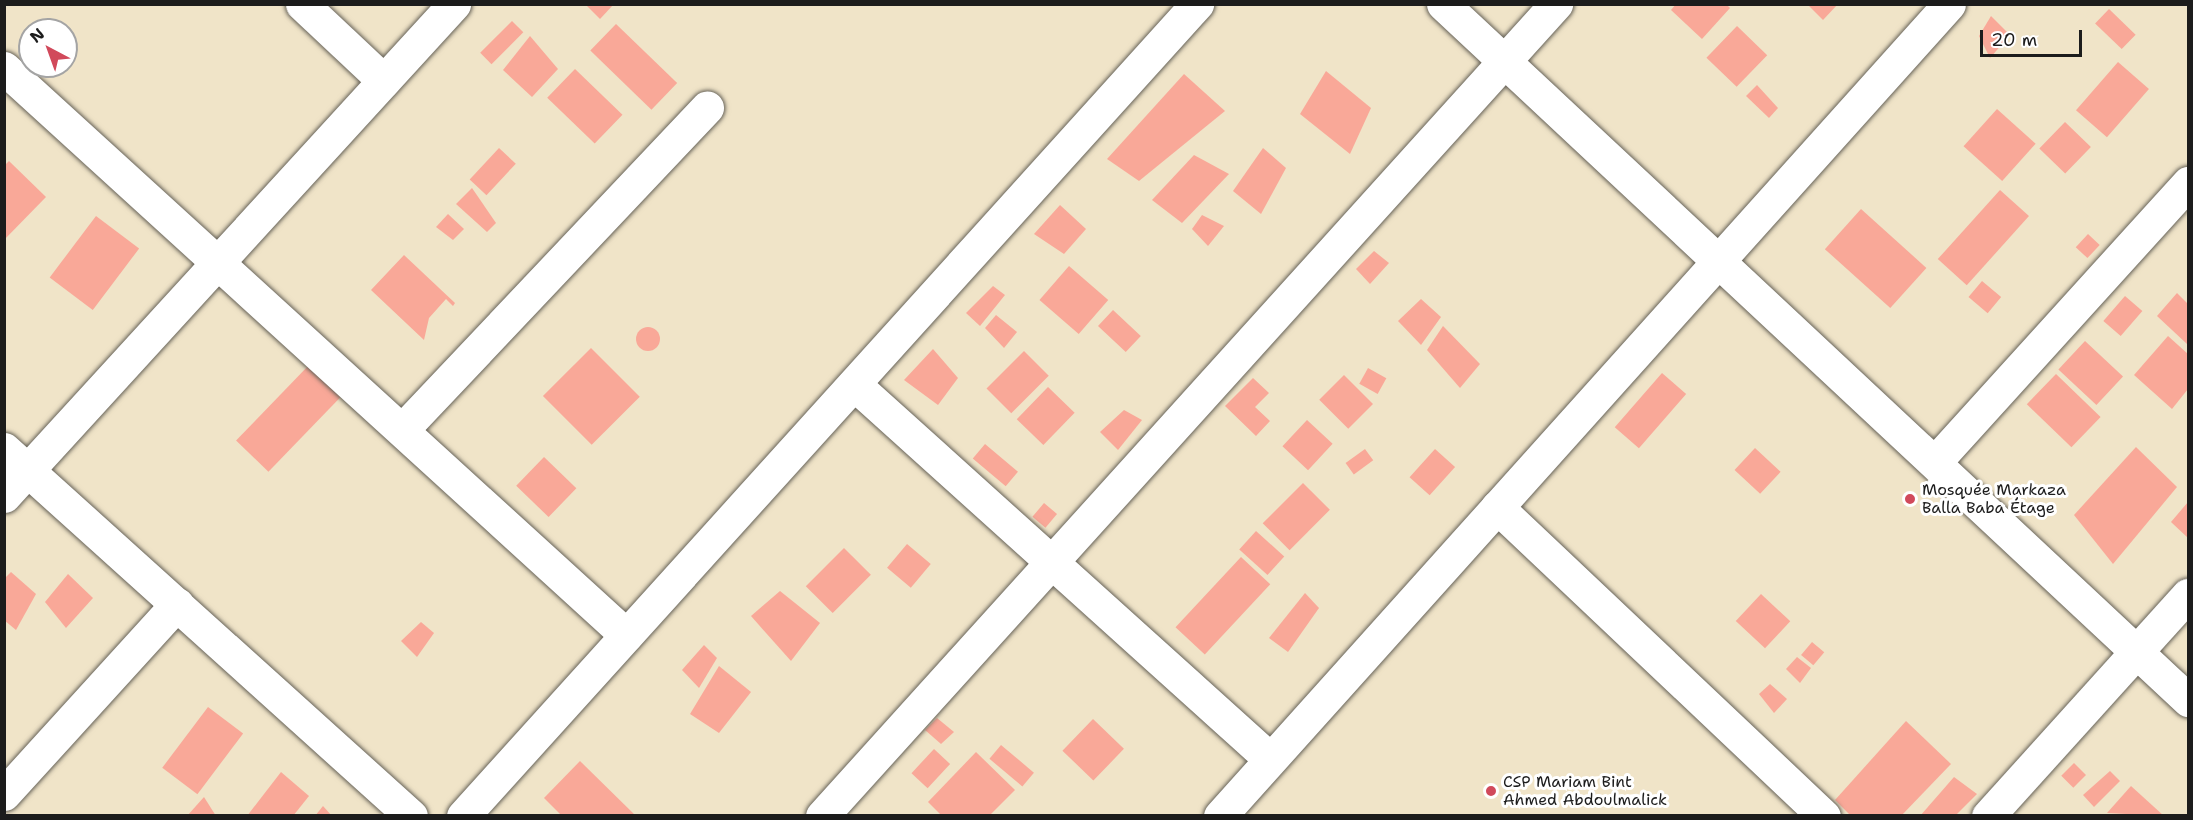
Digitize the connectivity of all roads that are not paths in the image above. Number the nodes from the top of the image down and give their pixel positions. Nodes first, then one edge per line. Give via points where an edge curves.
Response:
1 (302, 4) edge
2 (454, 4) edge
3 (1197, 4) edge
4 (1443, 4) edge
5 (1556, 4) edge
6 (1949, 4) edge
7 (1504, 61) junction
8 (4, 68) edge
9 (384, 81) junction
10 (707, 108) dead end
11 (2188, 183) edge
12 (1719, 261) junction
13 (218, 263) junction
14 (854, 384) junction
15 (402, 430) junction
16 (4, 448) edge
17 (1935, 462) junction
18 (28, 470) junction
19 (4, 496) edge
20 (1497, 507) junction
21 (1052, 562) junction
22 (2188, 595) edge
23 (177, 604) junction
24 (626, 635) junction
25 (2137, 652) junction
26 (2188, 700) edge
27 (1270, 759) junction
28 (4, 794) edge
29 (411, 816) edge
30 (463, 816) edge
31 (822, 816) edge
32 (1220, 816) edge
33 (1824, 816) edge
34 (1988, 816) edge

1 - 9 street
2 - 9 street
3 - 14 street
4 - 7 street
5 - 7 street
6 - 12 street
7 - 12 street
7 - 21 street
8 - 13 street
9 - 13 street
10 - 15 street
11 - 17 street
12 - 17 street
12 - 20 street
13 - 15 street
13 - 18 street
14 - 21 street
14 - 24 street
15 - 24 street
16 - 18 street
17 - 25 street
18 - 19 street
18 - 23 street
20 - 27 street
20 - 33 street
21 - 27 street
21 - 31 street
22 - 25 street
23 - 28 street
23 - 29 street
24 - 30 street
25 - 26 street
25 - 34 street
27 - 32 street

